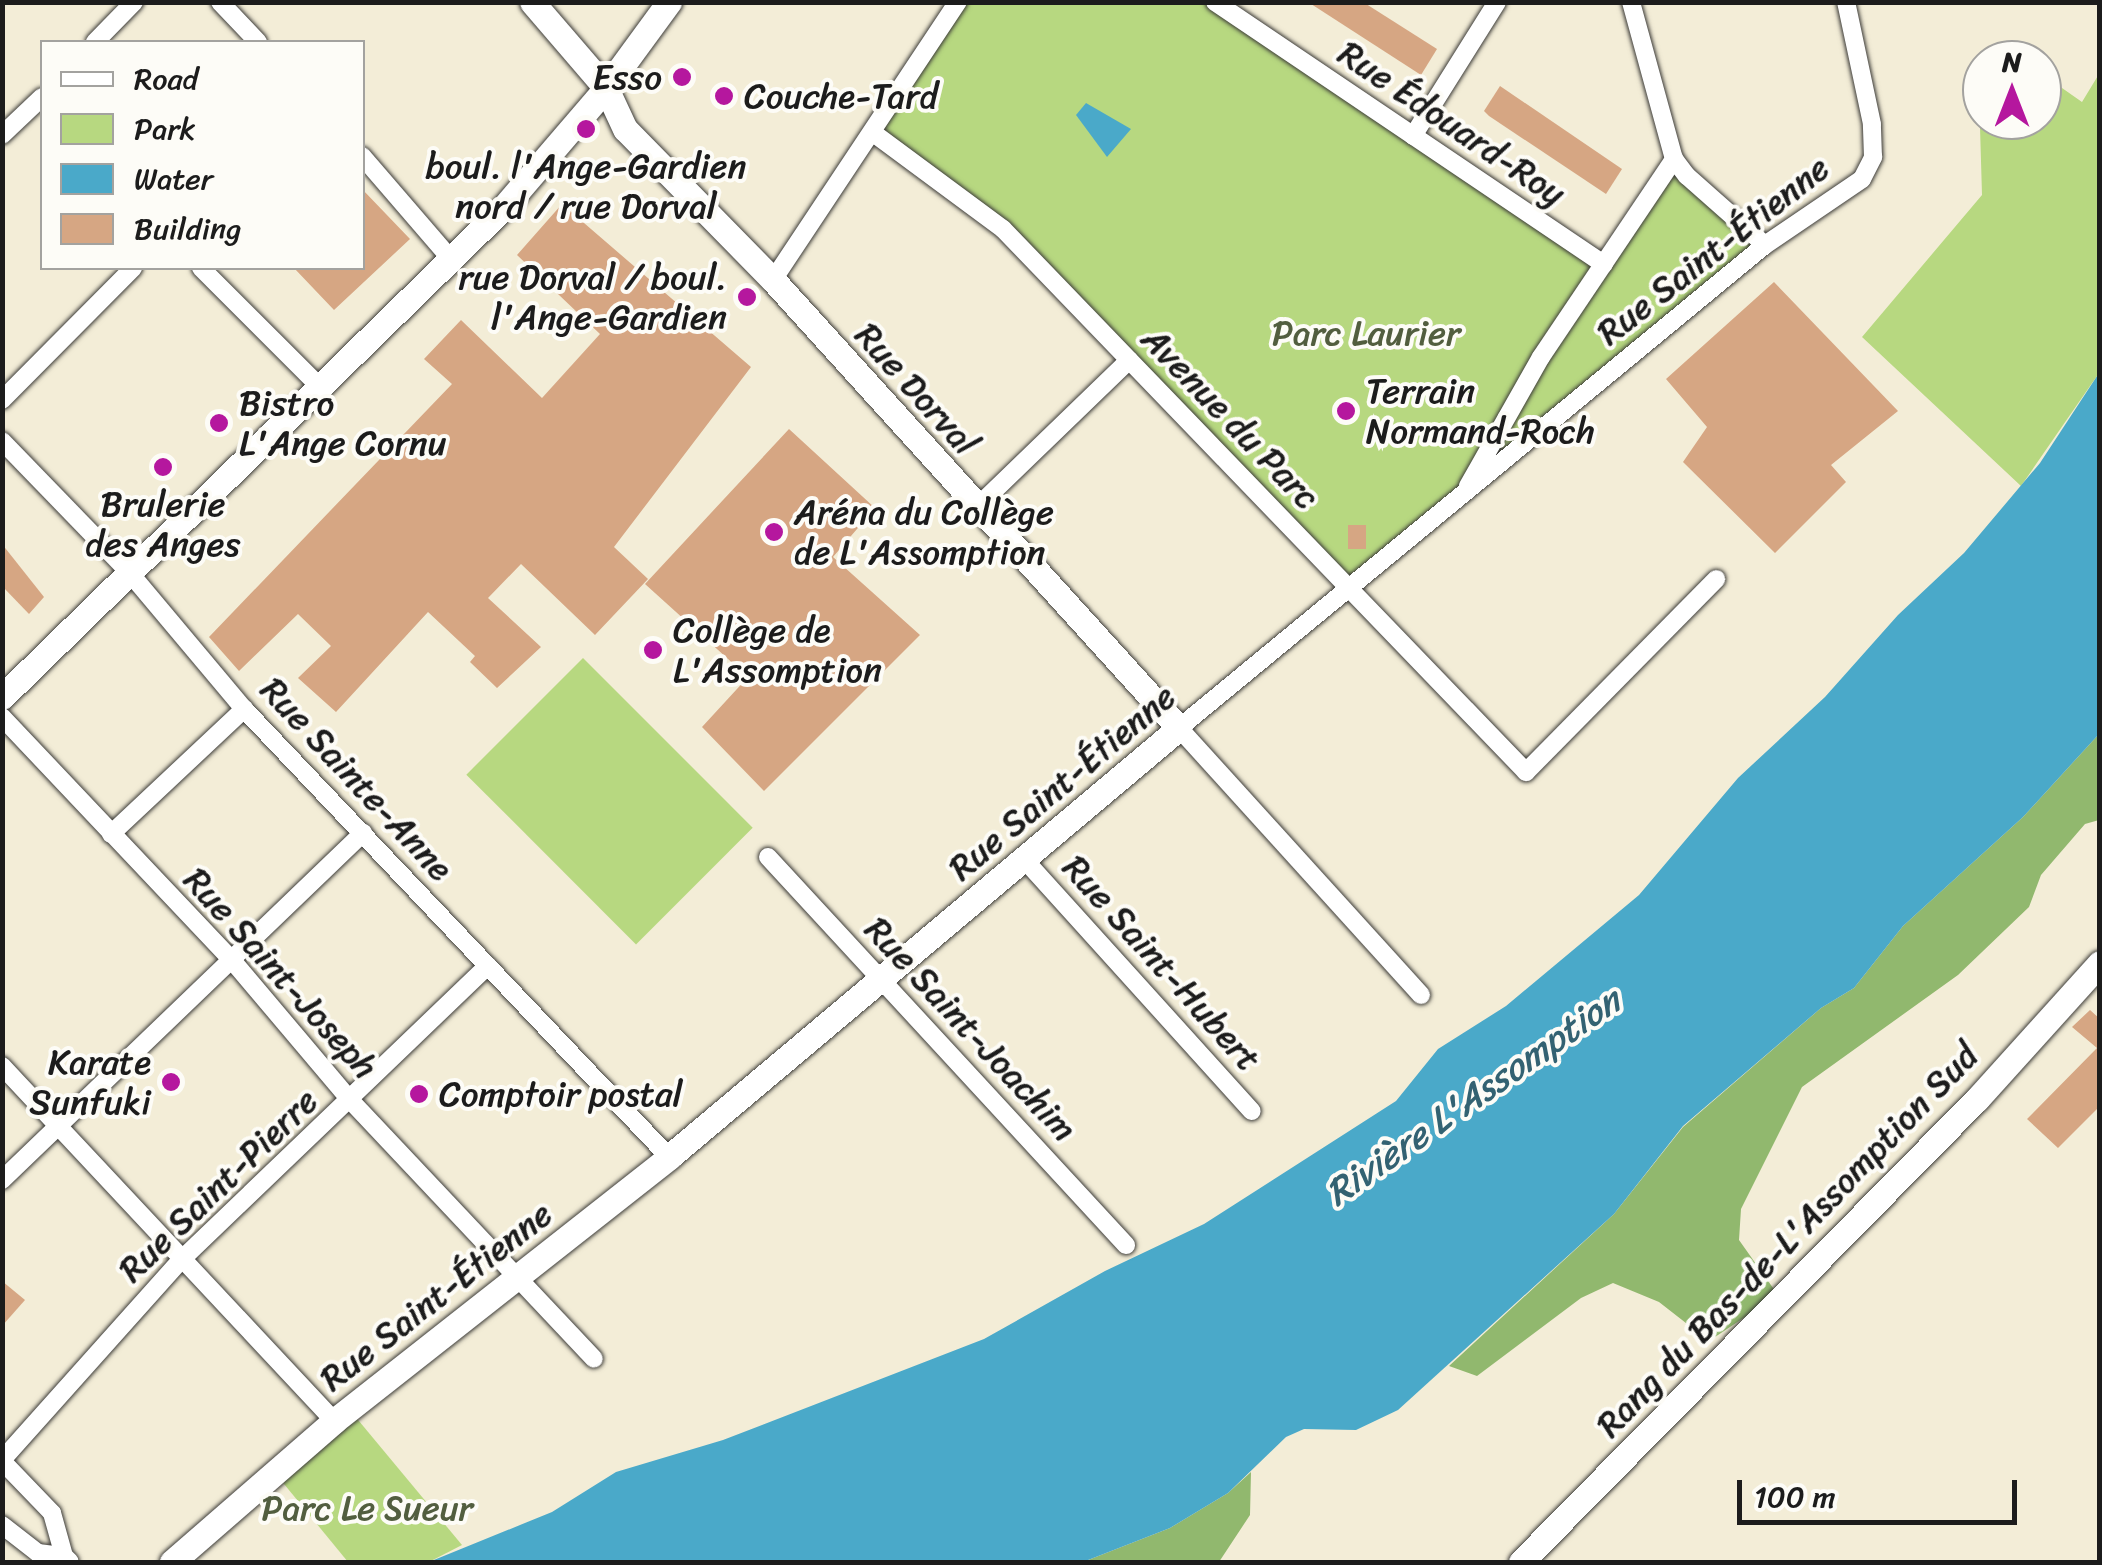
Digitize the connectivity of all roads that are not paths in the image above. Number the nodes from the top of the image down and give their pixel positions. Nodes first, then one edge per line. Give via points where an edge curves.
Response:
1 (134, 2) edge
2 (220, 2) edge
3 (532, 2) edge
4 (669, 2) edge
5 (958, 2) edge
6 (1215, 2) edge
7 (1497, 2) edge
8 (1631, 2) edge
9 (1846, 2) edge
10 (97, 40) edge
11 (256, 40) edge
12 (606, 88) junction
13 (40, 103) edge
14 (872, 132) junction
15 (2, 136) edge
16 (1413, 136) junction
17 (365, 159) edge
18 (1674, 159) junction
19 (1766, 246) junction
20 (450, 258) junction
21 (1604, 264) junction
22 (131, 270) edge
23 (203, 270) edge
24 (773, 280) junction
25 (1129, 360) junction
26 (318, 385) junction
27 (2, 400) edge
28 (2, 441) edge
29 (1460, 500) junction
30 (976, 508) junction
31 (130, 572) junction
32 (1716, 578) dead end
33 (1354, 590) junction
34 (2, 697) edge
35 (244, 708) junction
36 (2, 716) edge
37 (1180, 728) junction
38 (111, 834) junction
39 (362, 834) junction
40 (768, 857) dead end
41 (1023, 858) junction
42 (231, 959) junction
43 (2100, 962) edge
44 (488, 966) junction
45 (881, 980) junction
46 (1421, 995) dead end
47 (2, 1066) edge
48 (351, 1101) junction
49 (1252, 1111) dead end
50 (58, 1128) junction
51 (670, 1157) junction
52 (2, 1180) edge
53 (1126, 1245) dead end
54 (182, 1260) junction
55 (518, 1276) junction
56 (594, 1359) dead end
57 (334, 1421) junction
58 (2, 1460) edge
59 (2, 1525) edge
60 (67, 1559) edge
61 (172, 1562) edge
62 (1520, 1562) edge

1 - 10 street
2 - 11 street
3 - 12 street, Rue Dorval
4 - 12 street
5 - 14 street
6 - 16 street, Rue Édouard-Roy
7 - 16 street
8 - 18 street
9 - 19 street, Rue Saint-Étienne via 1868,93 1873,158 1862,178
12 - 20 street
12 - 24 street, Rue Dorval via 625,129
13 - 15 street
14 - 24 street
14 - 25 street, Avenue du Parc via 1004,229
16 - 21 street, Rue Édouard-Roy
17 - 20 street
18 - 19 street
18 - 21 street
19 - 29 street, Rue Saint-Étienne
20 - 26 street
21 - 29 street via 1541,357
22 - 27 street
23 - 26 street
24 - 30 street, Rue Dorval
25 - 30 street
25 - 33 street, Avenue du Parc
26 - 31 street
28 - 31 street, Rue Sainte-Anne
29 - 33 street, Rue Saint-Étienne
30 - 37 street, Rue Dorval
31 - 34 street
31 - 35 street, Rue Sainte-Anne
32 - 33 street, Avenue du Parc via 1526,772
33 - 37 street, Rue Saint-Étienne
35 - 38 street
35 - 39 street, Rue Sainte-Anne
36 - 38 street, Rue Saint-Joseph
37 - 41 street, Rue Saint-Étienne
37 - 46 street, Rue Dorval
38 - 42 street, Rue Saint-Joseph
39 - 42 street
39 - 44 street, Rue Sainte-Anne
40 - 45 street, Rue Saint-Joachim
41 - 45 street, Rue Saint-Étienne
41 - 49 street, Rue Saint-Hubert
42 - 48 street, Rue Saint-Joseph
42 - 50 street
43 - 62 street, Rang du Bas-de-L'Assomption Sud via 1963,1113
44 - 48 street, Rue Saint-Pierre
44 - 51 street, Rue Sainte-Anne
45 - 51 street, Rue Saint-Étienne
45 - 53 street, Rue Saint-Joachim
47 - 50 street
48 - 54 street, Rue Saint-Pierre
48 - 55 street, Rue Saint-Joseph
50 - 52 street
50 - 54 street
51 - 55 street, Rue Saint-Étienne
54 - 57 street
54 - 58 street, Rue Saint-Pierre
55 - 56 street, Rue Saint-Joseph
55 - 57 street, Rue Saint-Étienne
57 - 61 street, Rue Saint-Étienne
58 - 60 street via 52,1513
59 - 60 street via 38,1553

